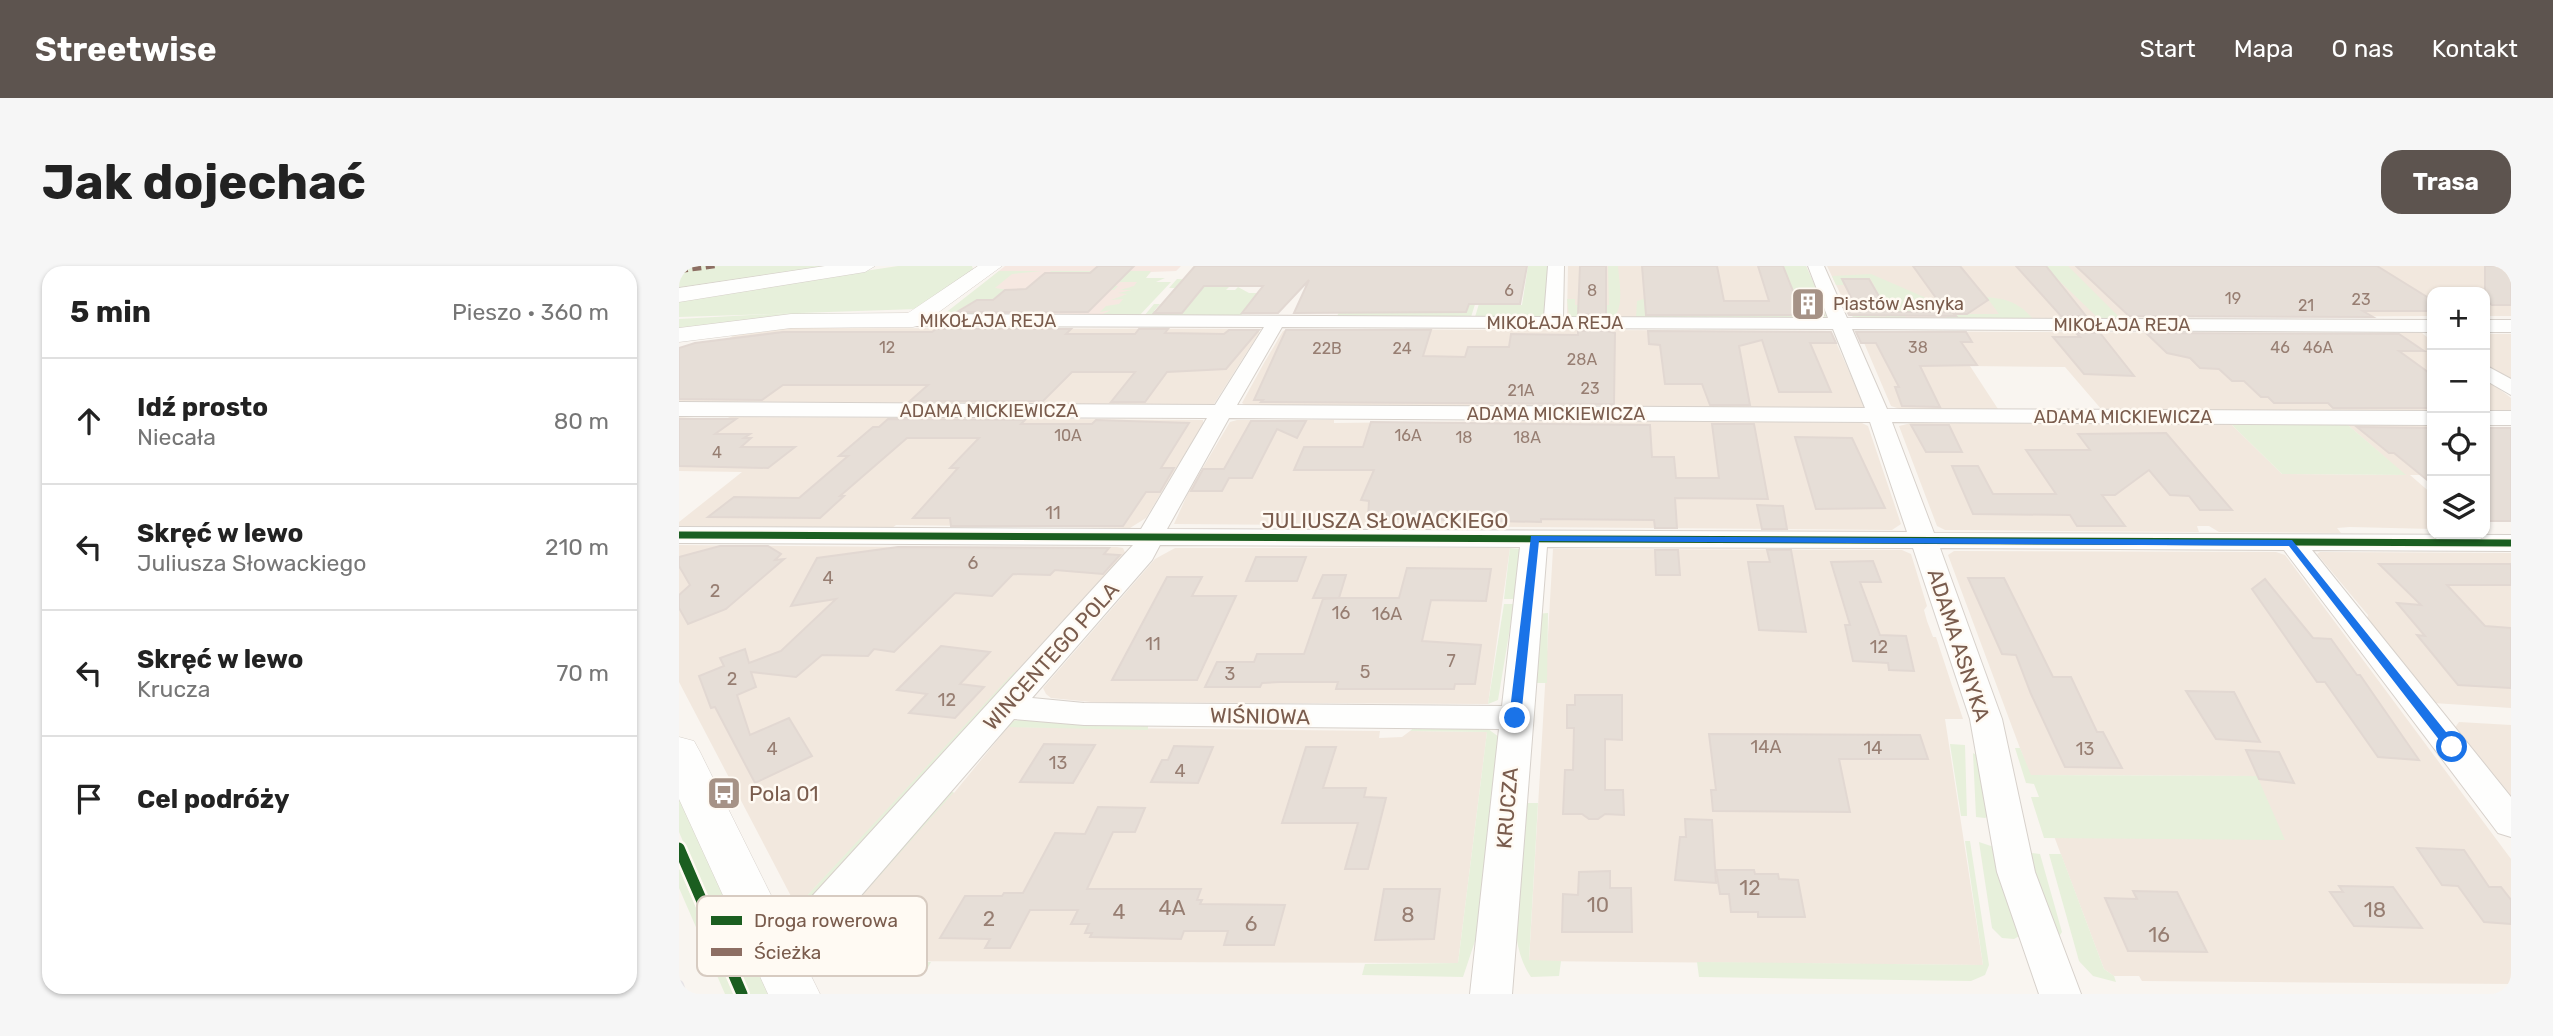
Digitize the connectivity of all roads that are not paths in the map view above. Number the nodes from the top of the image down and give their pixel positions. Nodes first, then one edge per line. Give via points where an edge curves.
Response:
1 (865, 266) edge
2 (1556, 266) edge
3 (1816, 266) edge
4 (985, 268) edge
5 (679, 295) edge
6 (913, 320) junction
7 (1276, 322) junction
8 (1553, 323) junction
9 (1843, 324) junction
10 (2490, 326) edge
11 (2511, 326) edge
12 (2427, 329) edge
13 (679, 335) edge
14 (2490, 374) edge
15 (2511, 389) edge
16 (679, 409) edge
17 (1223, 412) junction
18 (1879, 416) junction
19 (2427, 418) edge
20 (2490, 418) edge
21 (2511, 418) edge
22 (679, 535) edge
23 (1151, 537) junction
24 (1534, 538) junction
25 (1924, 540) junction
26 (2292, 543) junction
27 (2511, 543) edge
28 (1006, 707) junction
29 (1515, 718) junction
30 (679, 752) edge
31 (2511, 824) edge
32 (747, 896) edge
33 (836, 896) edge
34 (785, 976) edge
35 (794, 994) edge
36 (1491, 994) edge
37 (2060, 994) edge

1 - 5 street
2 - 8 street
3 - 9 street, ADAMA ASNYKA
4 - 6 street
6 - 7 street, MIKOŁAJA REJA
6 - 13 street, MIKOŁAJA REJA via 791,321
7 - 8 street, MIKOŁAJA REJA
7 - 17 street, WINCENTEGO POLA
8 - 9 street, MIKOŁAJA REJA
9 - 12 street, MIKOŁAJA REJA
9 - 18 street, ADAMA ASNYKA
10 - 11 street
14 - 15 street
16 - 17 street, ADAMA MICKIEWICZA
17 - 18 street, ADAMA MICKIEWICZA
17 - 23 street, WINCENTEGO POLA
18 - 19 street, ADAMA MICKIEWICZA
18 - 25 street, ADAMA ASNYKA
20 - 21 street
22 - 23 street, JULIUSZA SŁOWACKIEGO
23 - 24 street, JULIUSZA SŁOWACKIEGO
23 - 28 street, WINCENTEGO POLA via 1136,562
24 - 25 street, JULIUSZA SŁOWACKIEGO
24 - 29 street, KRUCZA
25 - 26 street, JULIUSZA SŁOWACKIEGO
25 - 37 street, ADAMA ASNYKA via 1986,719 2016,872
26 - 27 street, JULIUSZA SŁOWACKIEGO
26 - 31 street
28 - 29 street, WIŚNIOWA via 1098,714
28 - 33 street, WINCENTEGO POLA
29 - 36 street, KRUCZA
30 - 32 street
34 - 35 street

